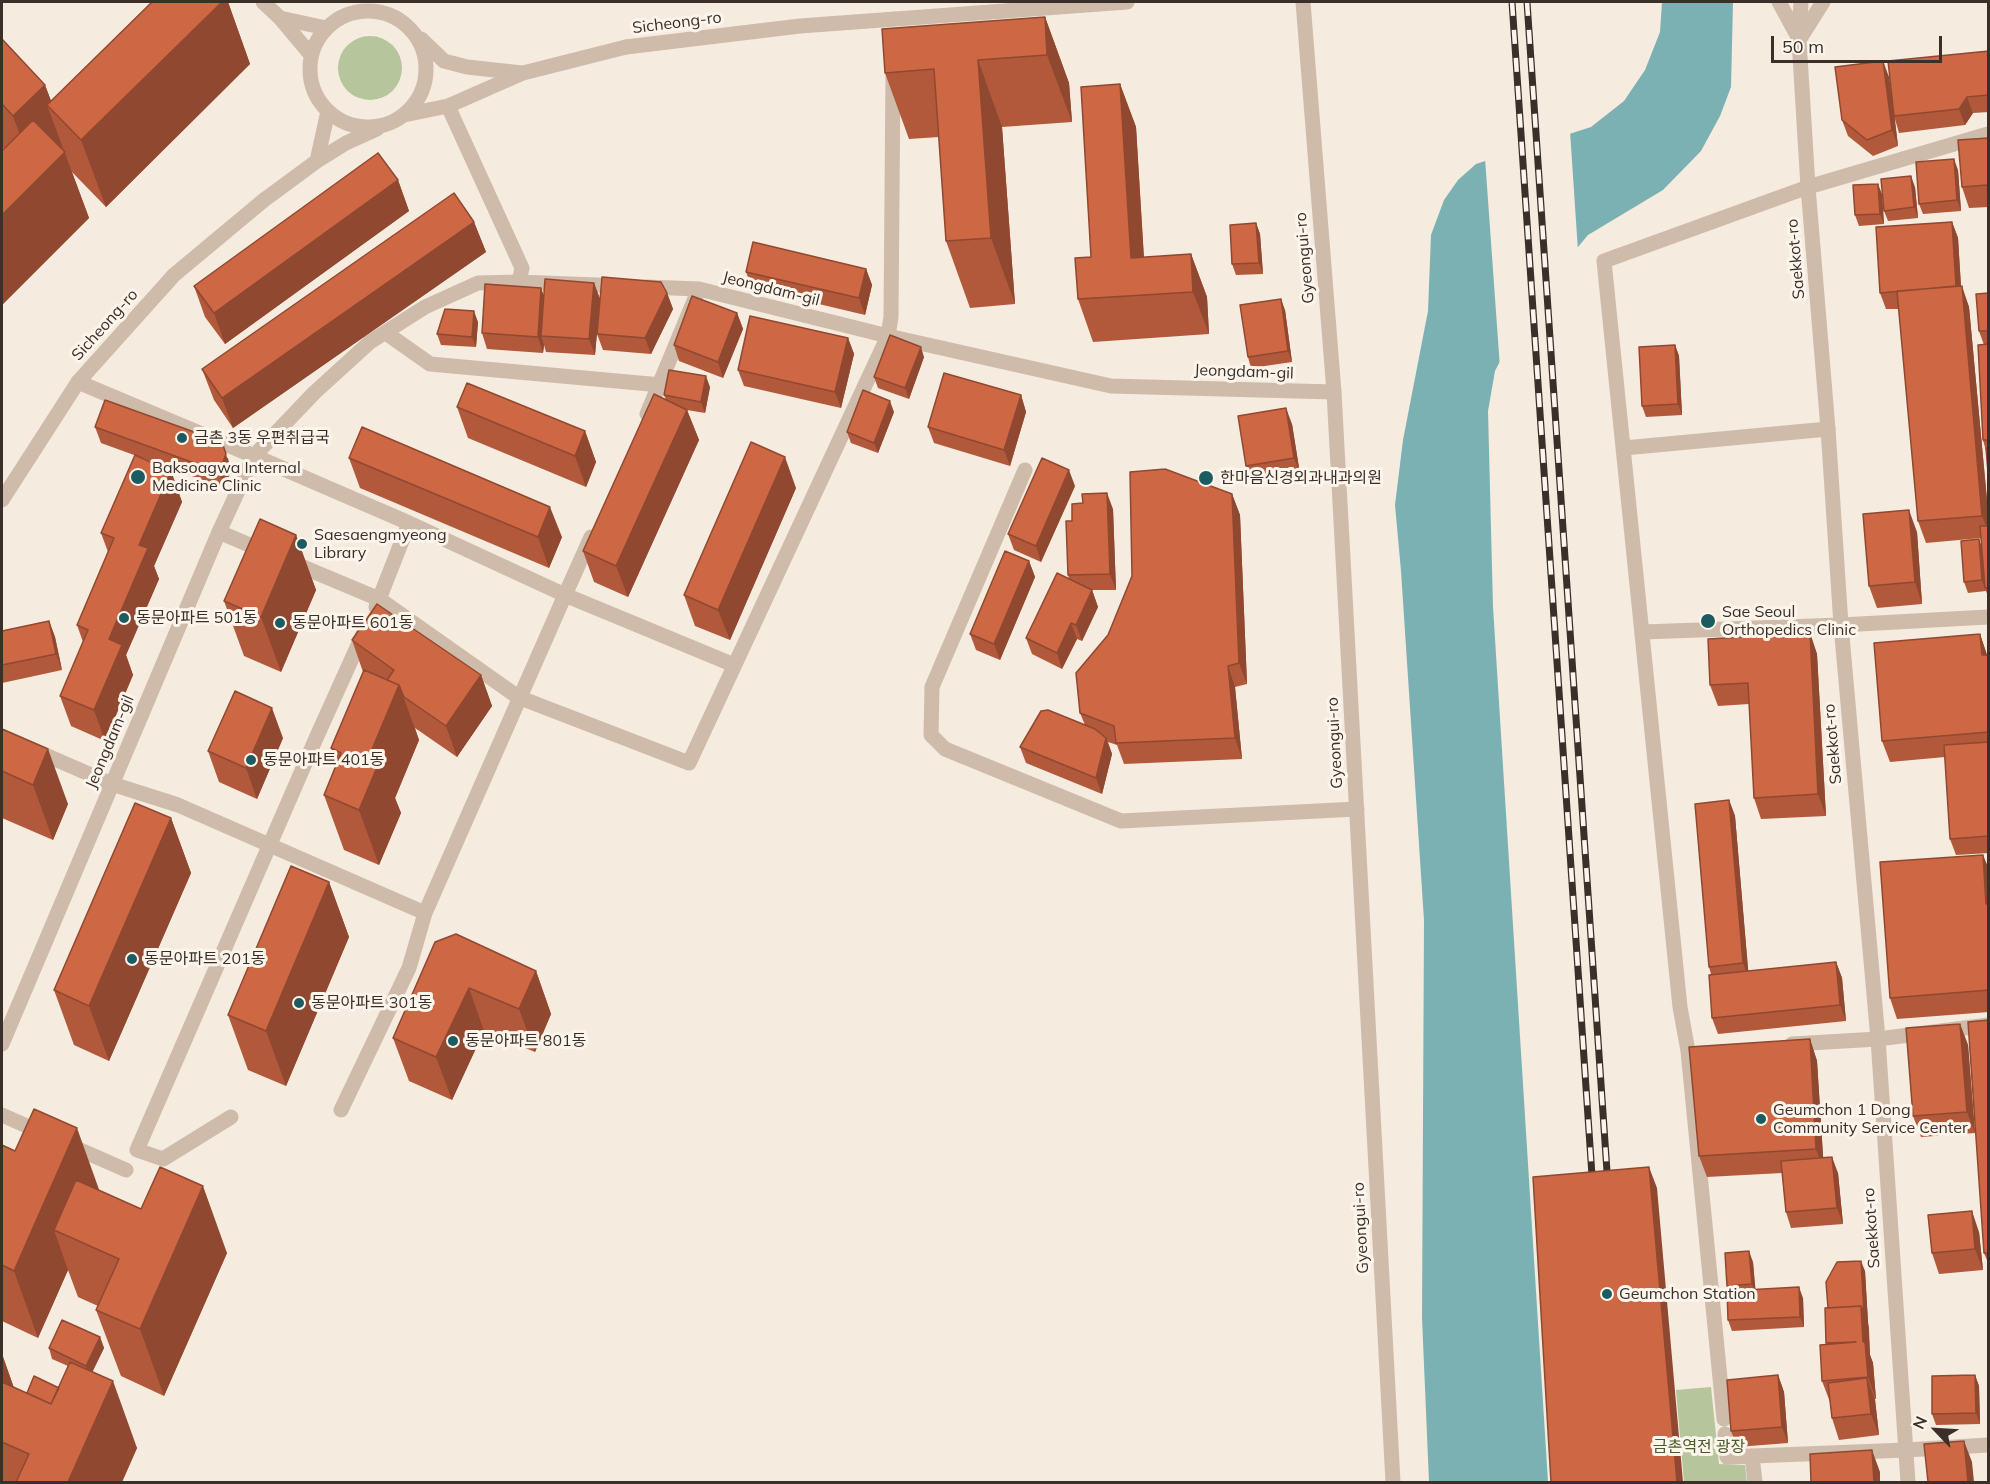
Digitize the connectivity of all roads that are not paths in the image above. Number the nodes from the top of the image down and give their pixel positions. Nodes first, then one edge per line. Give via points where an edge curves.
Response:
1 (263, 2) edge
2 (1127, 2) edge
3 (1303, 2) edge
4 (1779, 2) edge
5 (1801, 2) edge
6 (1823, 2) edge
7 (361, 6) edge
8 (280, 18) junction
9 (326, 28) junction
10 (412, 30) junction
11 (1799, 40) junction
12 (893, 54) edge
13 (311, 55) junction
14 (523, 73) junction
15 (448, 106) junction
16 (328, 111) junction
17 (404, 114) junction
18 (388, 123) junction
19 (1989, 134) edge
20 (317, 161) junction
21 (1808, 187) junction
22 (519, 282) junction
23 (699, 289) junction
24 (386, 333) junction
25 (888, 336) junction
26 (78, 382) junction
27 (661, 385) junction
28 (1334, 392) junction
29 (642, 426) edge
30 (1828, 429) junction
31 (1624, 448) junction
32 (254, 456) junction
33 (1025, 470) dead end
34 (2, 500) edge
35 (599, 520) edge
36 (409, 523) junction
37 (219, 532) junction
38 (565, 595) junction
39 (379, 599) junction
40 (1989, 617) edge
41 (1840, 625) junction
42 (1642, 632) junction
43 (734, 665) junction
44 (518, 697) junction
45 (2, 736) edge
46 (112, 784) junction
47 (1357, 809) junction
48 (270, 845) junction
49 (424, 913) junction
50 (1989, 1025) edge
51 (1878, 1039) junction
52 (2, 1044) edge
53 (1776, 1045) edge
54 (342, 1110) dead end
55 (2, 1115) edge
56 (231, 1117) dead end
57 (126, 1170) dead end
58 (1989, 1445) edge
59 (1906, 1450) junction
60 (1752, 1456) junction
61 (1393, 1482) edge
62 (1755, 1482) edge
63 (1908, 1482) edge

1 - 8 street
2 - 14 street, Sicheong-ro via 894,24 800,26 626,47
3 - 28 street, Gyeongui-ro
4 - 11 street
5 - 11 street, Saekkot-ro
6 - 11 street
7 - 9 street
7 - 10 street via 397,17
8 - 9 street
8 - 13 street
9 - 13 street
10 - 14 street via 444,61
10 - 17 street via 422,46 426,65 416,101
11 - 21 street, Saekkot-ro
12 - 25 street
13 - 16 street via 312,85
14 - 15 street
15 - 17 street
15 - 22 street via 522,268
16 - 18 street via 356,126
16 - 20 street
17 - 18 street
18 - 20 street, Sicheong-ro
19 - 21 street
20 - 26 street, Sicheong-ro via 174,275
21 - 30 street, Saekkot-ro
21 - 31 street via 1604,261
22 - 23 street, Jeongdam-gil
22 - 24 street, Jeongdam-gil via 478,283 425,307
23 - 25 street, Jeongdam-gil
23 - 27 street
24 - 27 street via 430,364
24 - 32 street, Jeongdam-gil via 370,342 314,393
25 - 28 street, Jeongdam-gil via 1111,386
25 - 43 street
26 - 32 street
26 - 34 street, Sicheong-ro
27 - 29 street
28 - 47 street, Gyeongui-ro
30 - 31 street
30 - 41 street, Saekkot-ro
31 - 42 street
32 - 36 street
32 - 37 street, Jeongdam-gil
33 - 47 street via 932,687 931,735 945,749 1121,821
35 - 38 street
36 - 38 street
36 - 39 street
37 - 39 street
37 - 46 street, Jeongdam-gil
38 - 43 street
38 - 44 street
39 - 44 street
39 - 48 street
40 - 41 street
41 - 42 street
41 - 51 street, Saekkot-ro
42 - 60 street via 1680,1007 1693,1051 1727,1456
43 - 44 street via 689,763
44 - 49 street
45 - 46 street
46 - 48 street via 178,805
46 - 52 street, Jeongdam-gil
47 - 61 street, Gyeongui-ro
48 - 49 street
48 - 56 street via 137,1150 164,1159
49 - 54 street via 409,968
50 - 51 street
51 - 53 street
51 - 59 street, Saekkot-ro
55 - 57 street
58 - 59 street
59 - 60 street
59 - 63 street, Saekkot-ro
60 - 62 street

